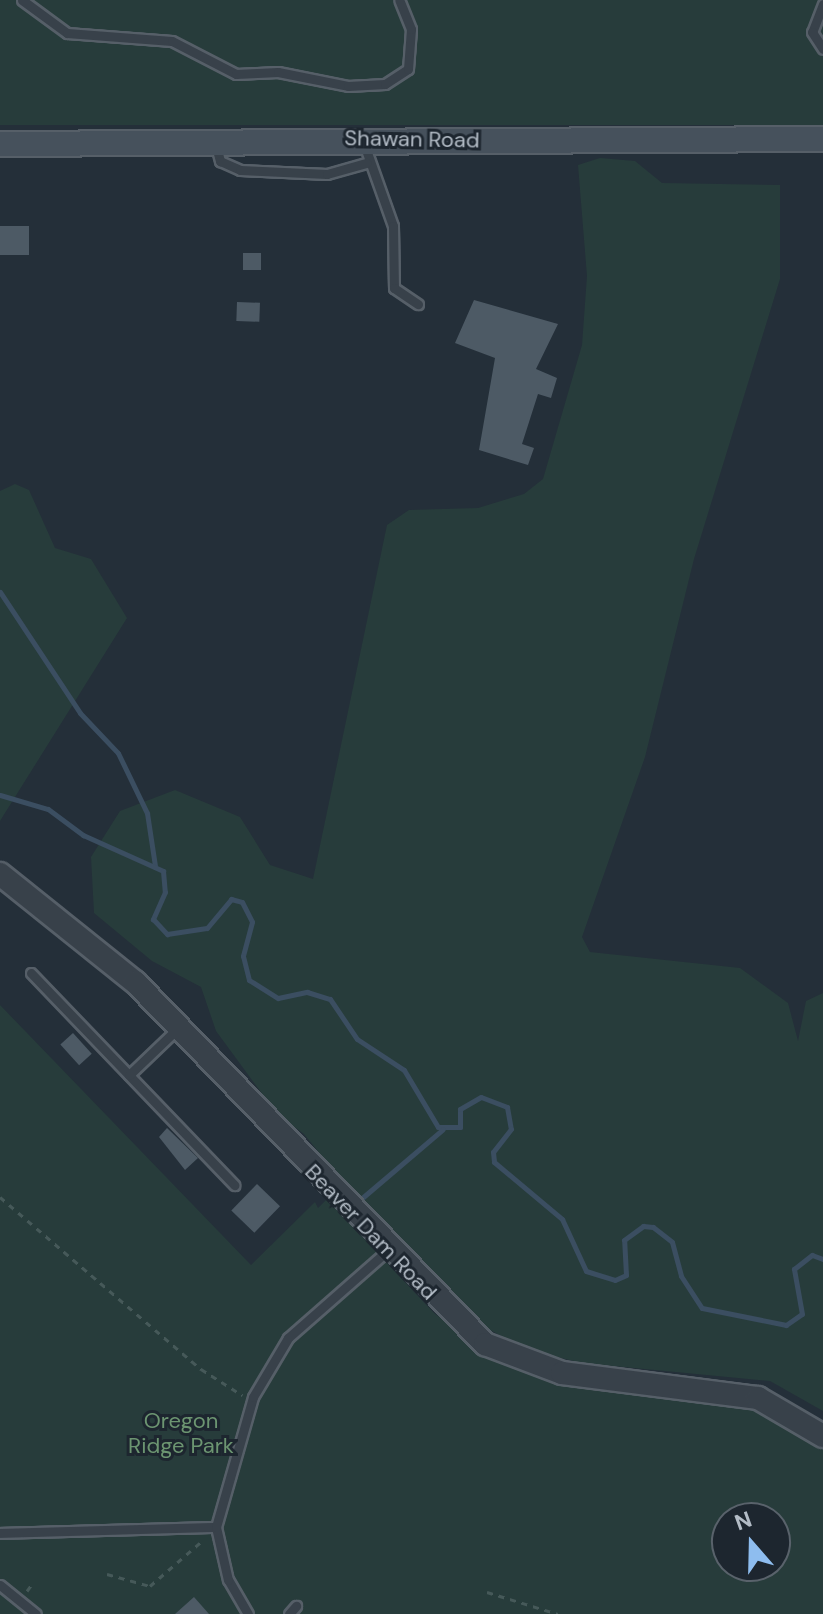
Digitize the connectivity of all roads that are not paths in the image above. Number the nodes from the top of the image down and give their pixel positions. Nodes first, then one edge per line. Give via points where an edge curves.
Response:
1 (22, 0) edge
2 (399, 0) edge
3 (823, 4) edge
4 (823, 49) edge
5 (362, 137) junction
6 (216, 139) junction
7 (823, 139) edge
8 (0, 144) edge
9 (366, 163) junction
10 (418, 304) dead end
11 (0, 874) edge
12 (31, 973) dead end
13 (178, 1028) junction
14 (129, 1075) junction
15 (234, 1185) dead end
16 (387, 1251) junction
17 (823, 1436) edge
18 (216, 1527) junction
19 (0, 1533) edge
20 (0, 1585) edge
21 (36, 1614) edge
22 (248, 1614) edge

1 - 2 lane via 67,33 172,41 236,74 278,72 348,86 385,84 408,69 411,29
3 - 4 lane via 812,32
5 - 6 main road, Shawan Road
5 - 7 main road, Shawan Road
5 - 9 lane
6 - 8 main road, Shawan Road
6 - 9 lane via 220,161 240,170 327,174
9 - 10 lane via 393,226 394,288
11 - 13 street, Beaver Dam Road via 95,945
12 - 14 lane
13 - 14 lane
13 - 16 street, Beaver Dam Road
14 - 15 lane
16 - 17 street, Beaver Dam Road via 465,1329 507,1355 594,1379 730,1390 771,1404
16 - 18 lane via 288,1338 253,1397
18 - 19 lane
18 - 22 lane via 228,1580
20 - 21 lane

